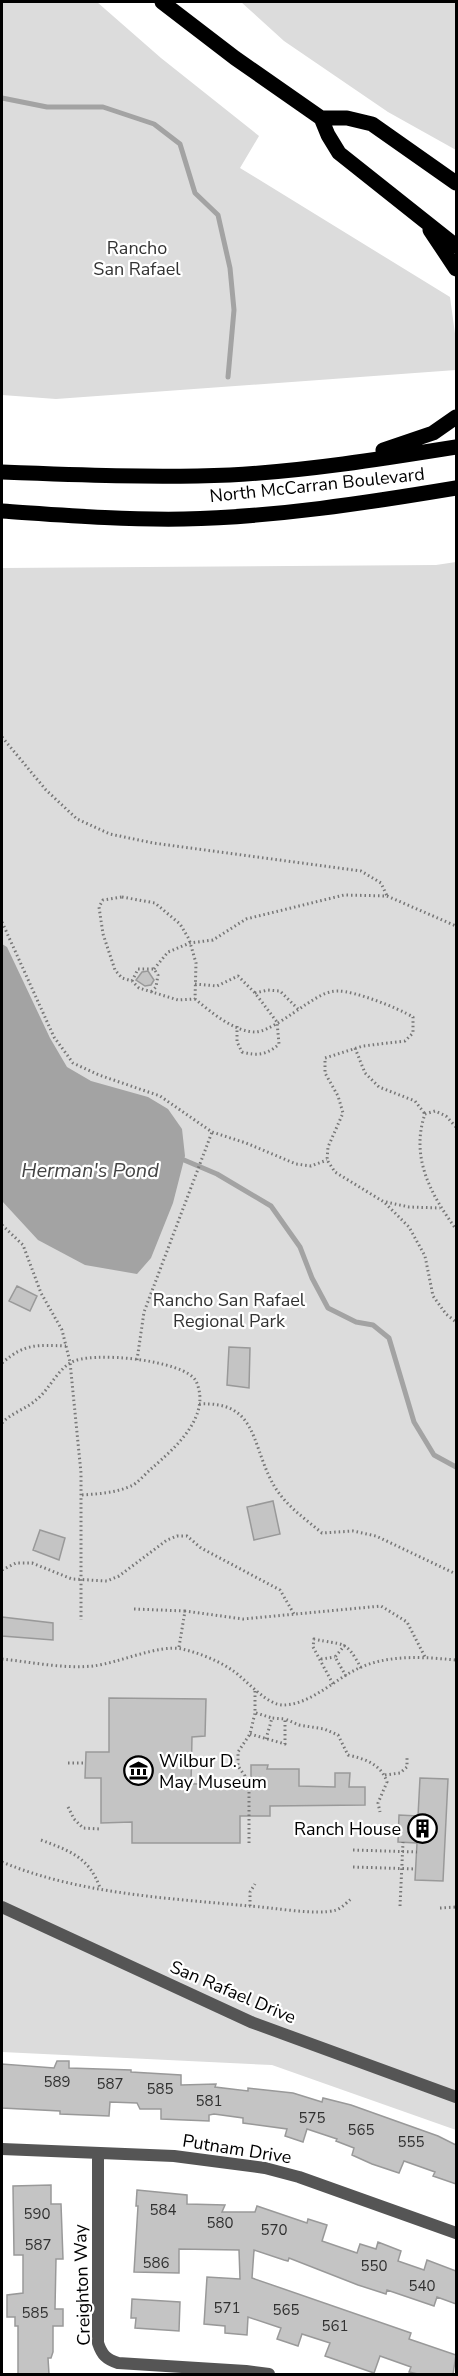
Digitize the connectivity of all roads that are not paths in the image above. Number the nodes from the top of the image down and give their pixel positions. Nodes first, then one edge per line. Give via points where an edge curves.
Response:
1 (162, 2) edge
2 (321, 118) junction
3 (456, 183) edge
4 (421, 217) junction
5 (456, 246) edge
6 (456, 269) edge
7 (456, 417) edge
8 (456, 447) edge
9 (327, 466) junction
10 (2, 472) edge
11 (456, 488) edge
12 (2, 511) edge
13 (2, 1907) edge
14 (456, 2097) edge
15 (2, 2149) edge
16 (98, 2153) junction
17 (456, 2234) edge
18 (269, 2374) edge

1 - 2 main road
2 - 3 main road via 347,118 372,124
2 - 4 main road via 339,153
4 - 5 main road
4 - 6 main road
7 - 9 main road via 447,426 411,442
8 - 9 main road, North McCarran Boulevard
9 - 10 main road, North McCarran Boulevard via 230,475
11 - 12 main road, North McCarran Boulevard via 288,512 186,519
13 - 14 street, San Rafael Drive via 250,2022
15 - 16 street, Putnam Drive
16 - 17 street, Putnam Drive via 174,2156 265,2168
16 - 18 street, Creighton Way via 101,2354 118,2363

